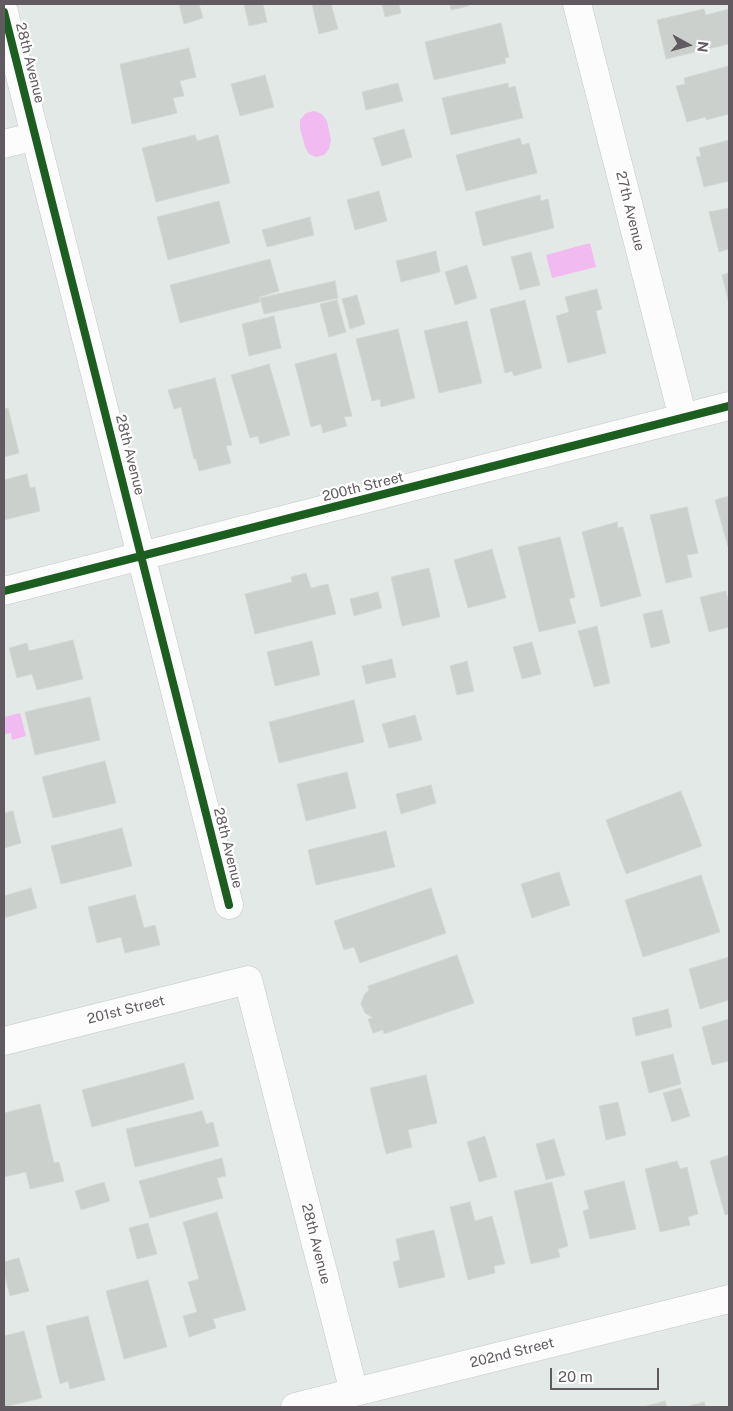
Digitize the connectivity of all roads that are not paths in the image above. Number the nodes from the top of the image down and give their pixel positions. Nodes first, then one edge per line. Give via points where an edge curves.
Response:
1 (577, 4) edge
2 (4, 12) edge
3 (36, 136) junction
4 (4, 144) edge
5 (729, 406) edge
6 (683, 418) junction
7 (142, 556) junction
8 (4, 592) edge
9 (229, 905) dead end
10 (248, 980) joint
11 (4, 1041) edge
12 (729, 1299) edge
13 (354, 1392) junction
14 (295, 1407) edge

1 - 6 street, 27th Avenue
2 - 3 street, 28th Avenue
3 - 4 street
3 - 7 street, 28th Avenue
5 - 6 street, 200th Street
6 - 7 street, 200th Street
7 - 8 street, 200th Street
7 - 9 street, 28th Avenue
10 - 11 street, 201st Street
10 - 13 street, 28th Avenue
12 - 13 street, 202nd Street
13 - 14 street, 202nd Street

